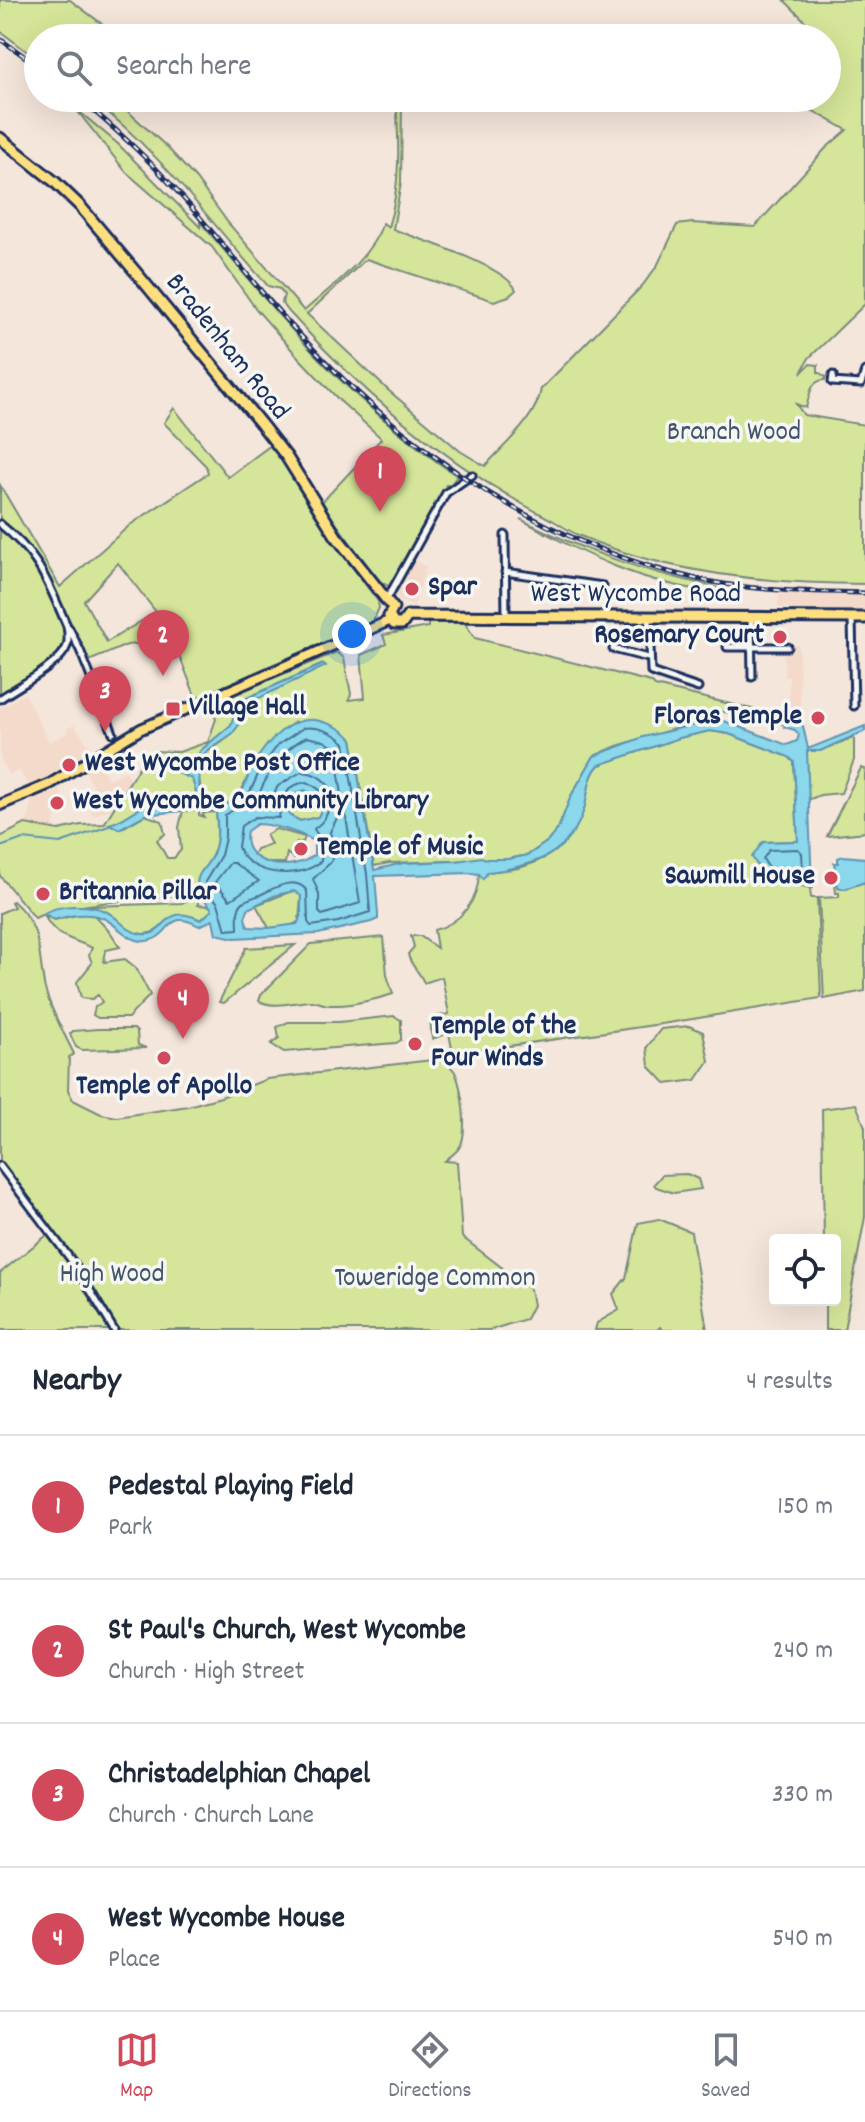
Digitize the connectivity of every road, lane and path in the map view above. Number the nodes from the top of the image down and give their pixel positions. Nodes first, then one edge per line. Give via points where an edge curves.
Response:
1 (0, 138) edge
2 (865, 371) edge
3 (833, 375) dead end
4 (863, 385) edge
5 (472, 475) dead end
6 (0, 524) edge
7 (505, 535) dead end
8 (505, 572) junction
9 (603, 586) dead end
10 (390, 604) junction
11 (408, 616) junction
12 (506, 618) junction
13 (649, 618) junction
14 (751, 618) junction
15 (851, 618) junction
16 (865, 618) edge
17 (391, 620) junction
18 (67, 626) junction
19 (727, 647) dead end
20 (751, 647) junction
21 (788, 647) dead end
22 (613, 649) dead end
23 (648, 658) junction
24 (752, 677) dead end
25 (698, 688) dead end
26 (0, 699) edge
27 (854, 706) dead end
28 (115, 738) junction
29 (0, 805) edge
30 (0, 1166) edge
31 (114, 1330) edge

1 - 10 highway, Bradenham Road via 80,206 148,286 286,456 336,536
2 - 4 street
3 - 4 street via 832,382
5 - 10 street via 446,493
6 - 18 street via 42,567
7 - 8 street
8 - 9 street
8 - 12 street
10 - 11 highway via 402,606
10 - 17 highway
11 - 12 highway, West Wycombe Road
11 - 17 highway via 402,624
12 - 13 highway, West Wycombe Road
13 - 14 highway, West Wycombe Road
13 - 23 street
14 - 15 highway, West Wycombe Road
14 - 20 street
15 - 16 highway, West Wycombe Road
15 - 27 street
17 - 28 main road
18 - 26 street via 67,648 58,658
18 - 28 street
19 - 20 street
20 - 21 street
20 - 24 street
22 - 23 street
23 - 25 street via 651,672
28 - 29 main road via 50,784
30 - 31 street via 75,1265

